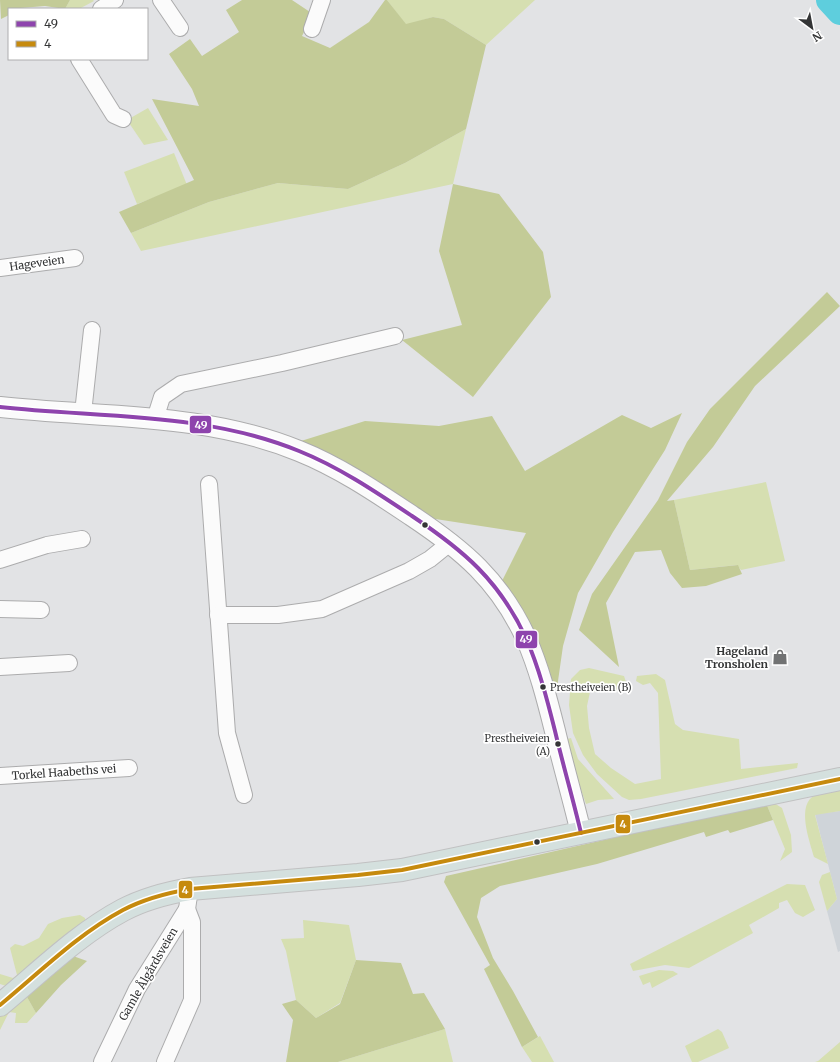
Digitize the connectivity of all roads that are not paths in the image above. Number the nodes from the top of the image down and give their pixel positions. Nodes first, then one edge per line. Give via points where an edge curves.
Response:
1 (115, 0) edge
2 (162, 0) edge
3 (322, 0) edge
4 (103, 8) edge
5 (180, 28) dead end
6 (312, 29) dead end
7 (80, 60) edge
8 (123, 119) dead end
9 (75, 258) dead end
10 (0, 268) edge
11 (92, 330) dead end
12 (395, 336) dead end
13 (0, 407) edge
14 (83, 413) junction
15 (155, 419) junction
16 (209, 484) dead end
17 (82, 539) dead end
18 (451, 542) junction
19 (0, 560) edge
20 (0, 609) edge
21 (41, 610) dead end
22 (218, 615) junction
23 (69, 663) dead end
24 (0, 667) edge
25 (129, 768) dead end
26 (0, 776) edge
27 (840, 779) edge
28 (244, 795) dead end
29 (581, 833) junction
30 (189, 899) junction
31 (0, 1005) edge
32 (102, 1062) edge
33 (165, 1062) edge

1 - 4 street
2 - 5 street
3 - 6 street
7 - 8 street via 114,115
9 - 10 street, Hageveien
11 - 14 street
12 - 15 street via 181,384 162,397
13 - 14 street
14 - 15 street
15 - 18 street via 231,430 298,450 326,463
16 - 22 street
17 - 19 street via 47,545
18 - 22 street via 430,559 409,571 322,609 278,615
18 - 29 street via 486,575 508,605 526,637 540,673
20 - 21 street
22 - 28 street via 226,733
23 - 24 street
25 - 26 street, Torkel Haabeths vei
27 - 29 main road
29 - 30 main road via 402,870
30 - 31 main road via 142,901 111,917 76,942
30 - 32 street, Gamle Ålgårdsveien via 137,989
30 - 33 street, Gamle Ålgårdsveien via 192,922 192,1000

